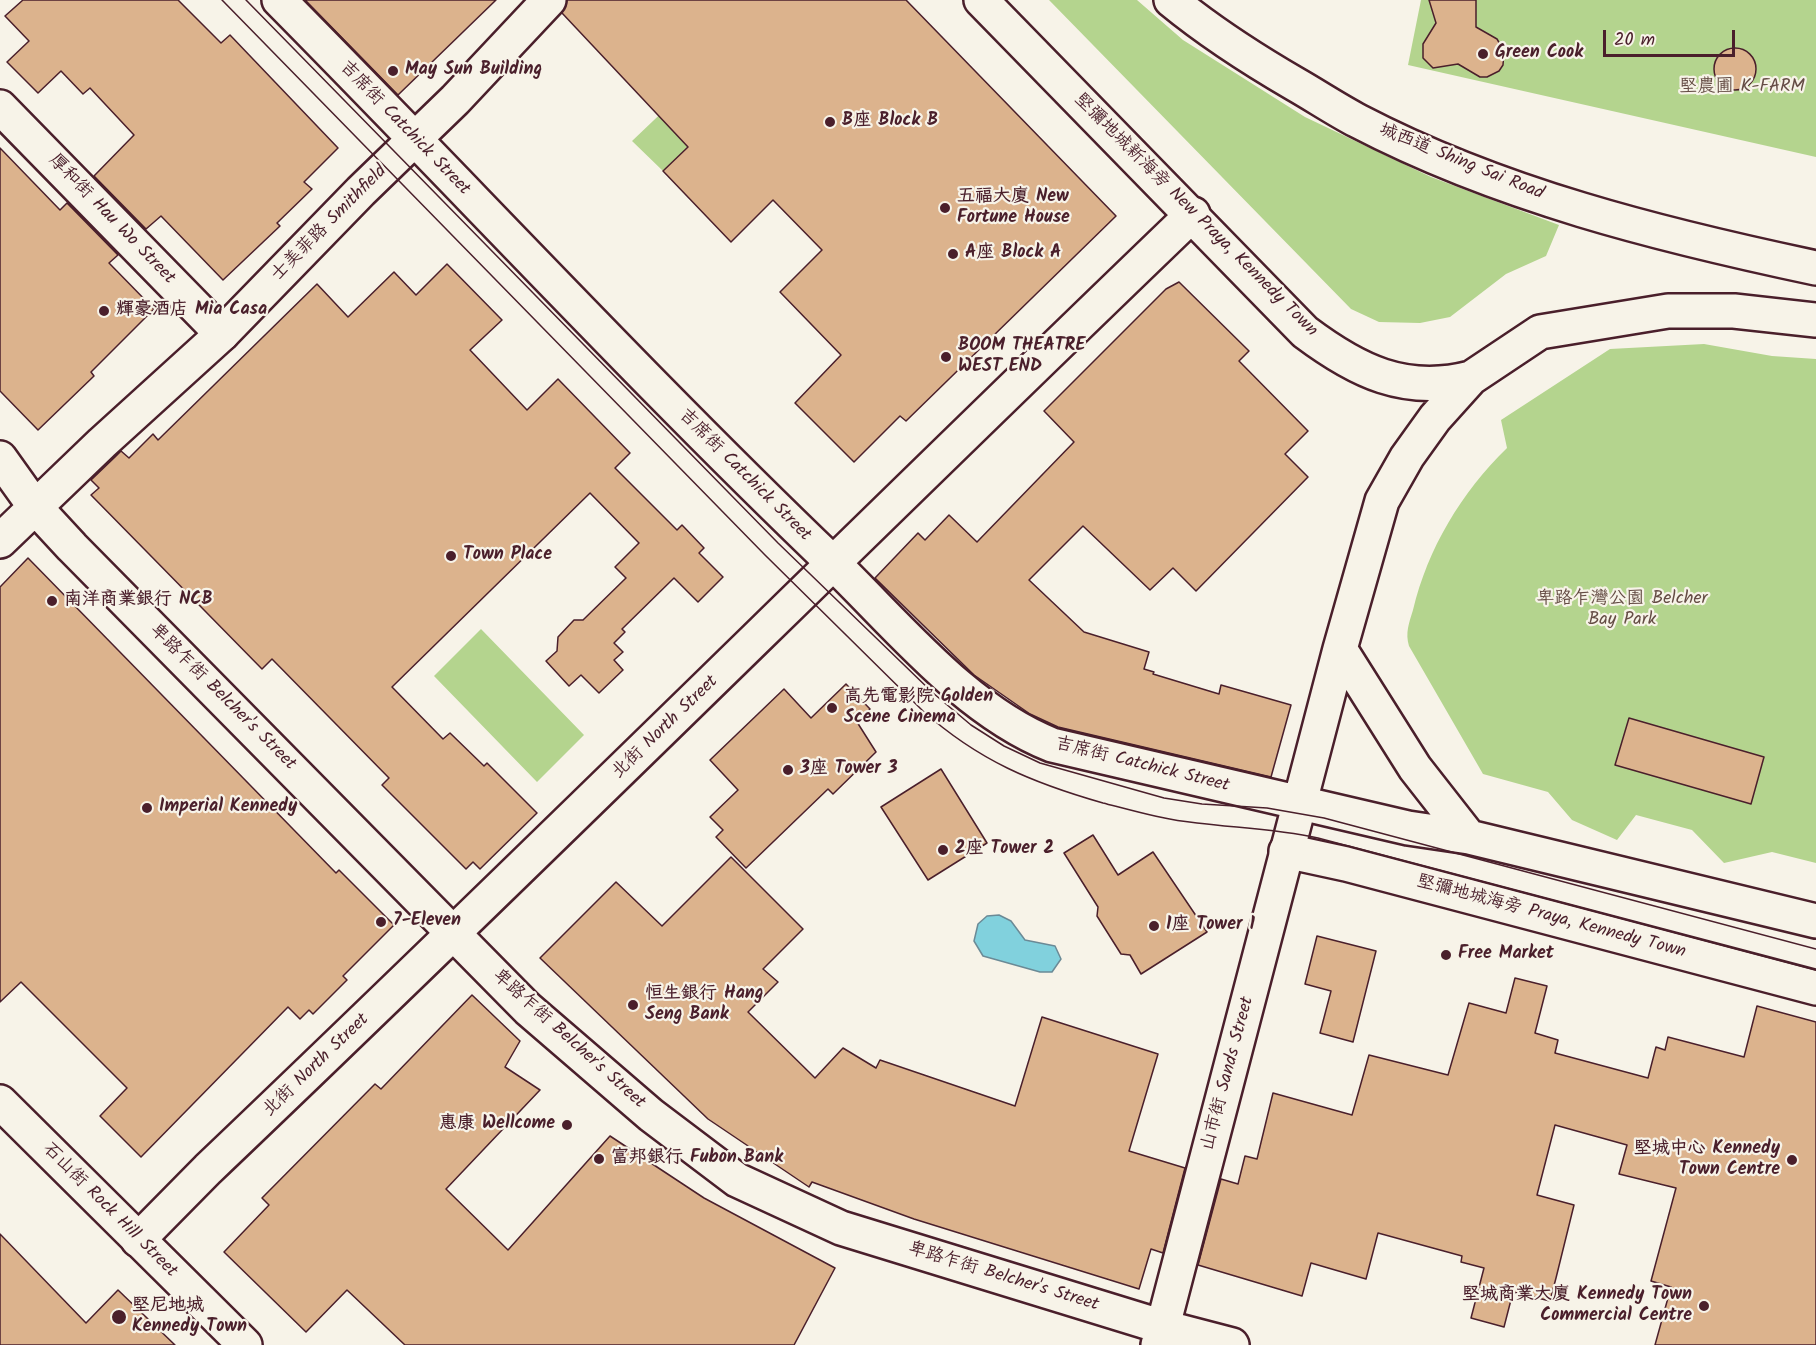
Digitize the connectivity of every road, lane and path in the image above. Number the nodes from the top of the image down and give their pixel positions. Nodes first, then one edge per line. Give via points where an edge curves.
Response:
1 (279, 0) edge
2 (549, 0) edge
3 (981, 0) edge
4 (1171, 0) edge
5 (0, 107) edge
6 (416, 137) junction
7 (1193, 214) junction
8 (1816, 268) edge
9 (1816, 320) edge
10 (222, 334) junction
11 (1471, 378) junction
12 (0, 458) edge
13 (35, 507) junction
14 (0, 541) edge
15 (832, 563) junction
16 (1340, 649) junction
17 (1299, 803) junction
18 (1469, 837) junction
19 (1286, 851) junction
20 (1816, 921) edge
21 (454, 933) junction
22 (1816, 988) edge
23 (0, 1102) edge
24 (138, 1240) junction
25 (1161, 1336) edge
26 (244, 1345) edge
27 (1232, 1345) edge

1 - 6 main road, 吉席街 Catchick Street
2 - 6 main road, 士美菲路 Smithfield
3 - 7 main road, 堅彌地城新海旁 New Praya, Kennedy Town
4 - 8 main road, 城西道 Shing Sai Road via 1247,56 1358,121 1419,150 1574,207
5 - 10 main road, 厚和街 Hau Wo Street
6 - 10 main road, 士美菲路 Smithfield
6 - 15 main road, 吉席街 Catchick Street via 588,320
7 - 11 main road, 堅彌地城新海旁 New Praya, Kennedy Town via 1305,332 1336,355 1371,374 1403,381 1446,385
7 - 15 main road, 北街 North Street
9 - 11 main road via 1734,310 1668,311 1605,320 1540,332
10 - 13 main road, 士美菲路 Smithfield
11 - 16 main road via 1435,418 1382,501
12 - 13 main road, 卑路乍街 Belcher's Street
13 - 14 main road, 士美菲路 Smithfield
13 - 21 main road, 卑路乍街 Belcher's Street
15 - 17 main road, 吉席街 Catchick Street via 953,682 1033,737 1052,745
15 - 21 main road, 北街 North Street
16 - 17 main road
16 - 18 main road via 1415,768
17 - 18 main road via 1408,828
17 - 19 main road, 山市街 Sands Street
18 - 20 main road
19 - 22 main road, 堅彌地城海旁 Praya, Kennedy Town
19 - 25 main road, 山市街 Sands Street
21 - 24 main road, 北街 North Street
21 - 25 main road, 卑路乍街 Belcher's Street via 528,1009 651,1115 737,1180 841,1228
23 - 24 main road, 石山街 Rock Hill Street
24 - 26 main road, 石山街 Rock Hill Street
25 - 27 main road, 卑路乍街 Belcher's Street

